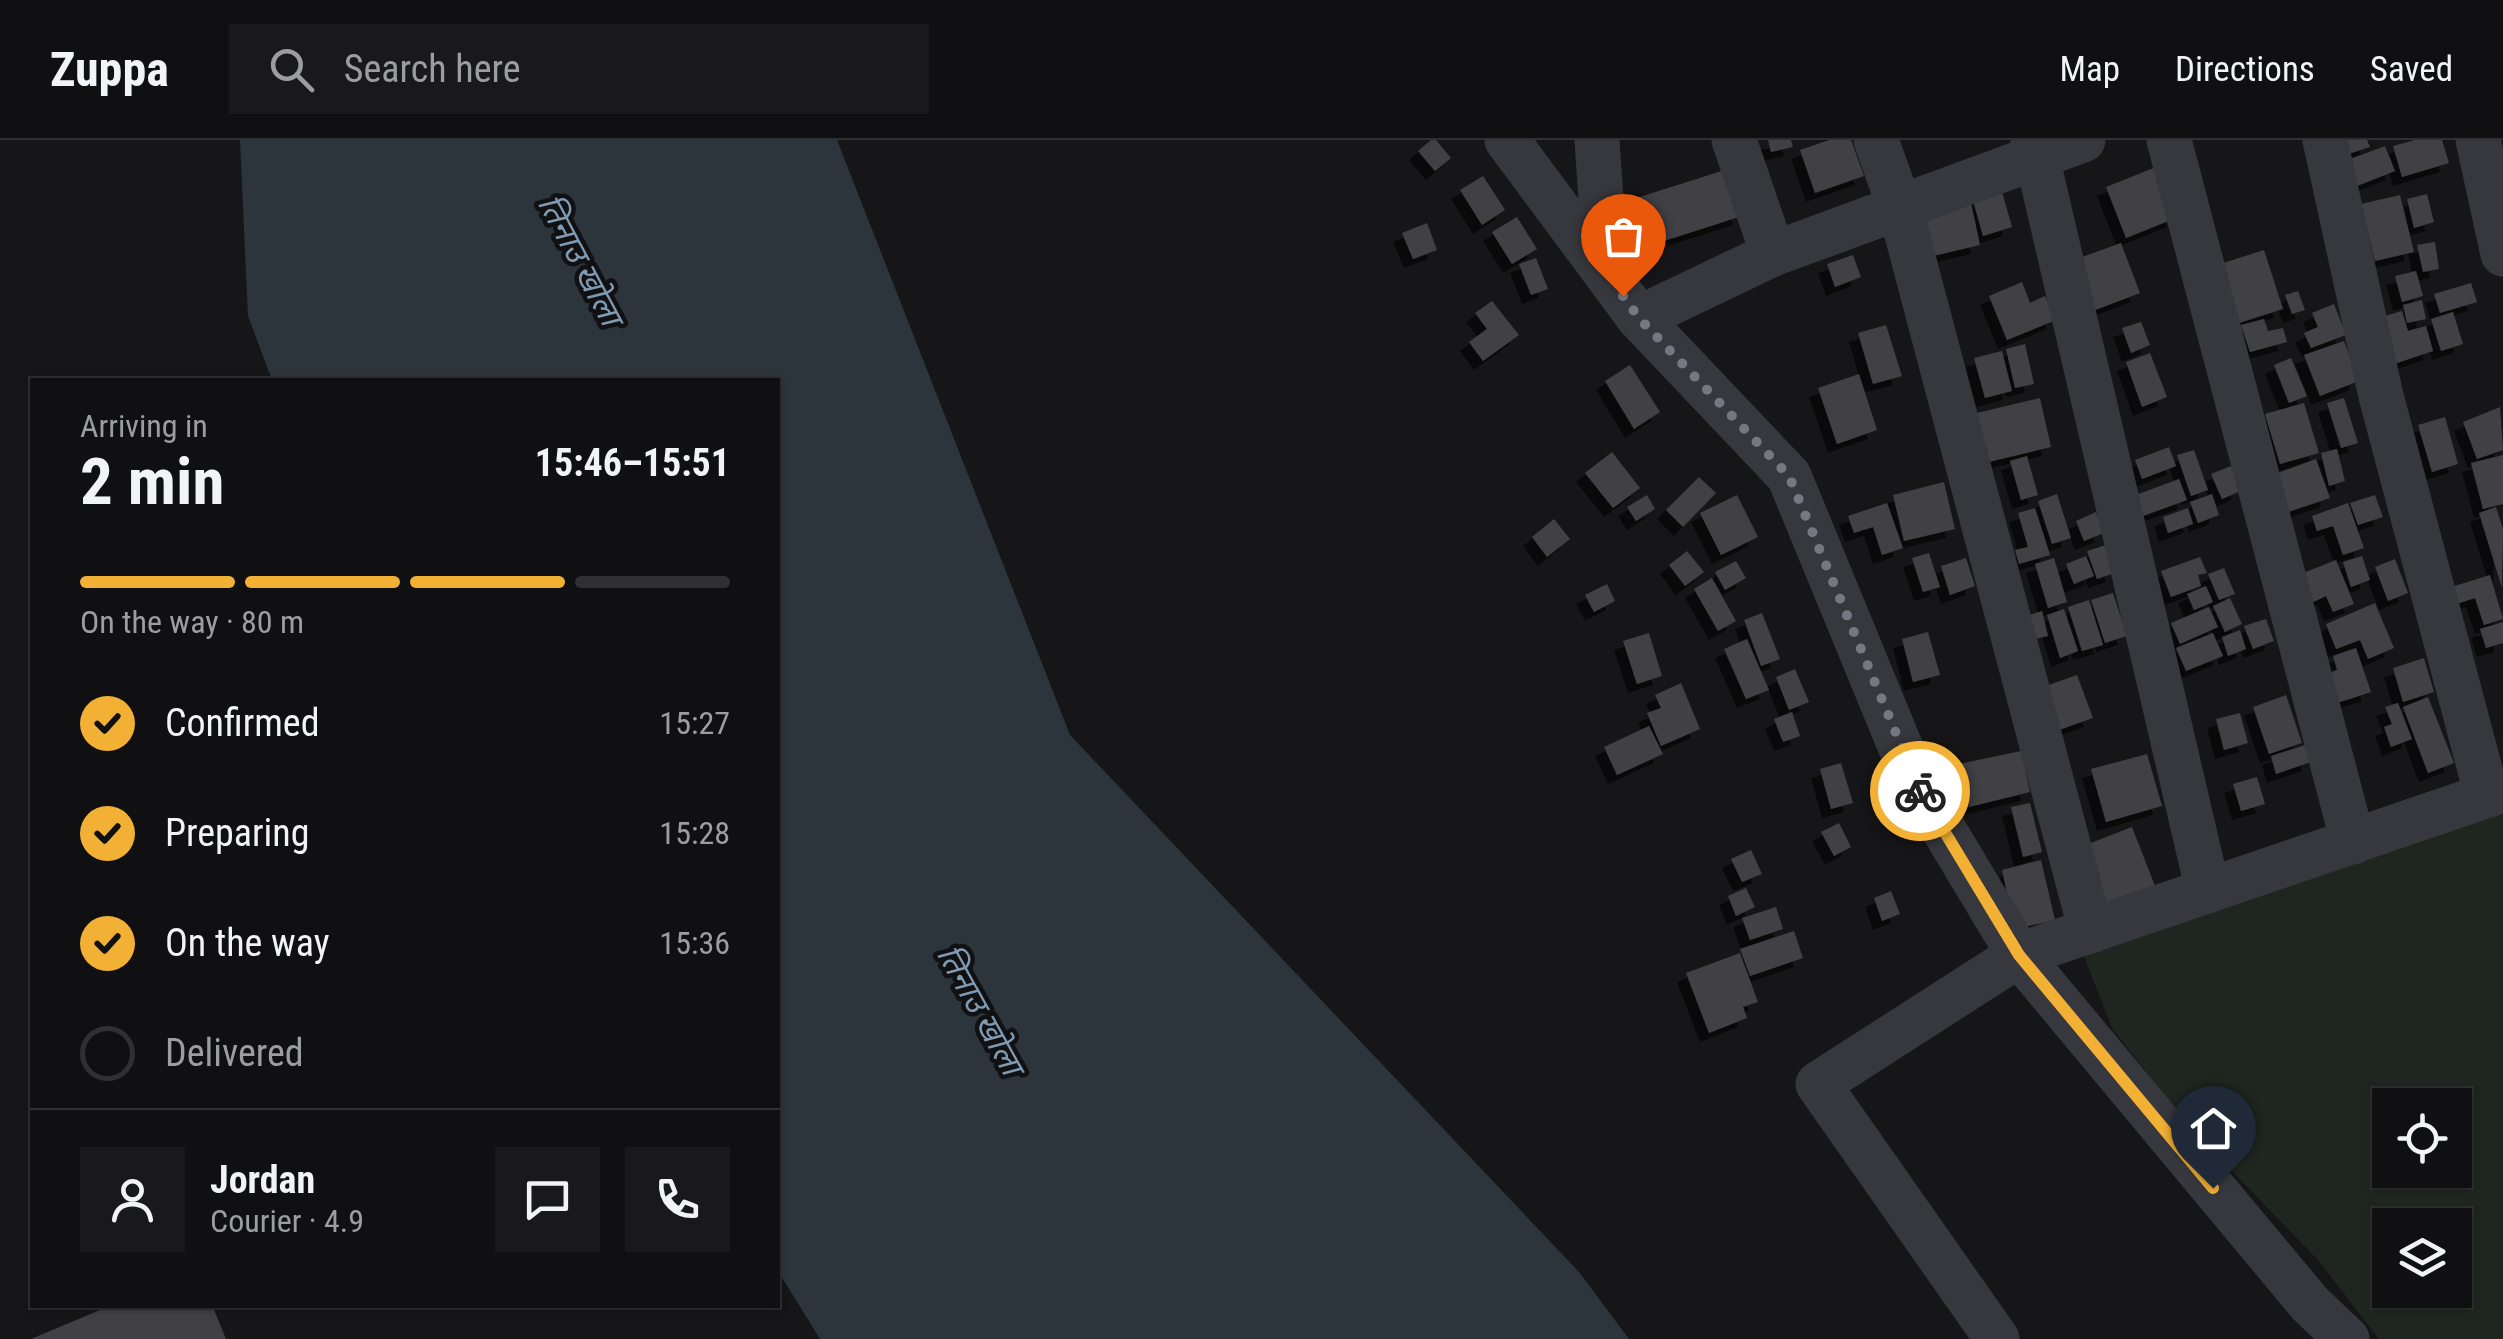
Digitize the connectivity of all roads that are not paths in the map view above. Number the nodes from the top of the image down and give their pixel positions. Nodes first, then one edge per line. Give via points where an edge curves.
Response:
1 (1507, 140) edge
2 (1598, 140) edge
3 (1734, 140) edge
4 (1876, 140) edge
5 (2083, 140) edge
6 (2170, 140) edge
7 (2325, 140) edge
8 (2478, 140) edge
9 (2036, 148) edge
10 (1900, 208) junction
11 (1772, 254) junction
12 (2503, 254) edge
13 (1606, 273) junction
14 (1639, 318) junction
15 (2495, 793) edge
16 (2352, 842) junction
17 (2208, 891) junction
18 (2091, 931) junction
19 (2019, 955) junction
20 (1996, 1339) edge
21 (2347, 1339) edge

1 - 13 street
2 - 13 street
3 - 11 street
4 - 10 street
5 - 9 street
6 - 16 street
7 - 15 street via 2381,396
8 - 12 street
9 - 10 street
9 - 17 street
10 - 11 street
10 - 18 street
11 - 14 street
13 - 14 street
14 - 19 street via 1789,476 1914,780
15 - 16 street
16 - 17 street
17 - 18 street
18 - 19 street
19 - 20 street via 1818,1084
19 - 21 street via 2310,1304

